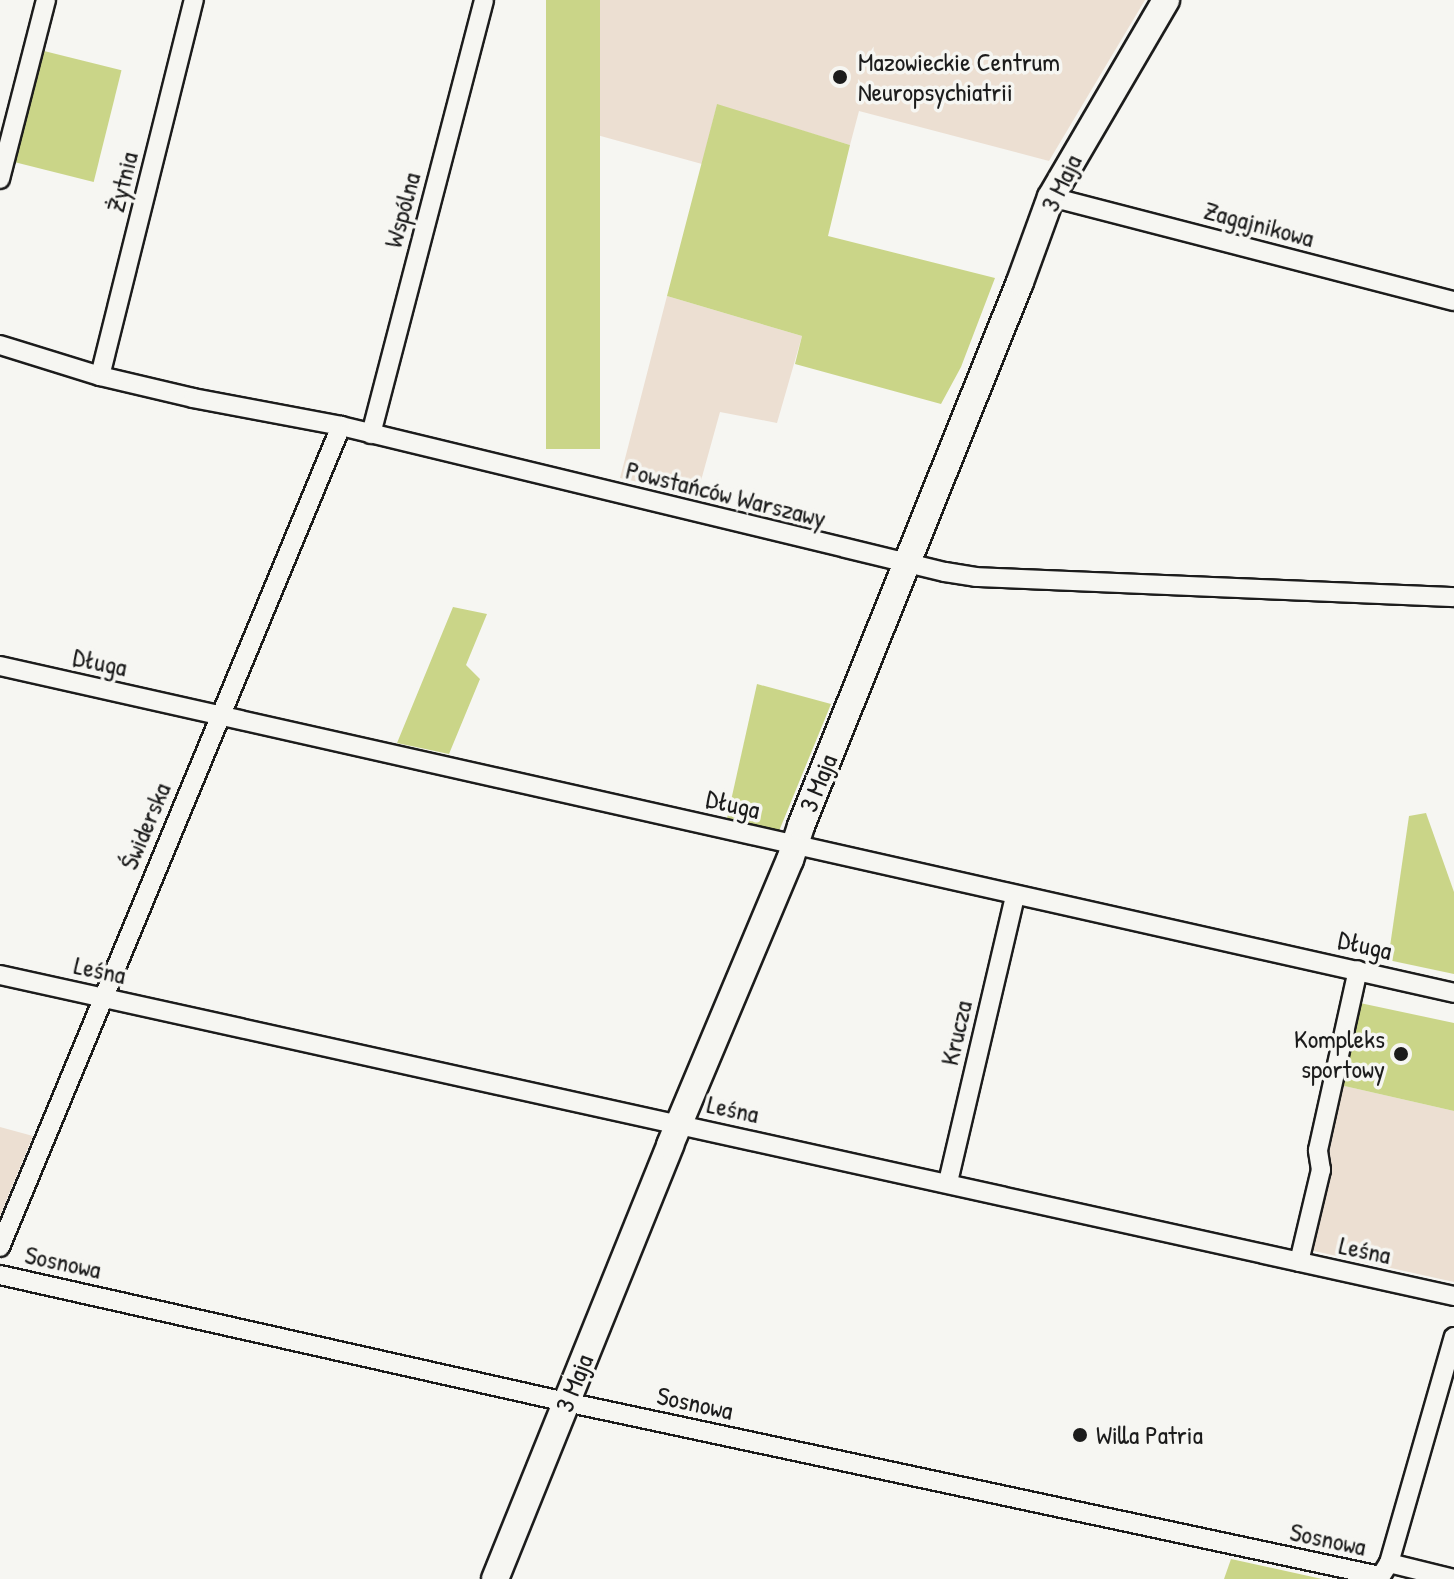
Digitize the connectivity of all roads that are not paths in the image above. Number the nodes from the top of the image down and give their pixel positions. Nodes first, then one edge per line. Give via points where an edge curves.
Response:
1 (46, 0) edge
2 (194, 0) edge
3 (484, 0) edge
4 (1166, 0) edge
5 (0, 179) edge
6 (1051, 197) junction
7 (1454, 301) edge
8 (0, 345) edge
9 (100, 376) junction
10 (341, 426) junction
11 (371, 434) junction
12 (908, 564) junction
13 (1454, 597) edge
14 (0, 666) edge
15 (220, 715) junction
16 (795, 845) junction
17 (1015, 896) junction
18 (1358, 970) junction
19 (0, 975) edge
20 (1454, 993) edge
21 (101, 997) junction
22 (679, 1124) junction
23 (948, 1182) junction
24 (0, 1247) edge
25 (1299, 1262) junction
26 (0, 1275) edge
27 (1454, 1296) edge
28 (1454, 1337) edge
29 (566, 1402) junction
30 (1383, 1573) edge
31 (495, 1579) edge
32 (1454, 1579) edge

1 - 5 street
2 - 9 street, Żytnia
3 - 11 street, Wspólna
4 - 6 street, 3 Maja
6 - 7 street, Zagajnikowa
6 - 12 street, 3 Maja
8 - 9 street, Powstańców Warszawy
9 - 10 street, Powstańców Warszawy via 228,407
10 - 11 street, Powstańców Warszawy
10 - 15 street, Świderska
11 - 12 street, Powstańców Warszawy
12 - 13 street, Powstańców Warszawy via 976,577
12 - 16 street, 3 Maja
14 - 15 street, Długa
15 - 16 street, Długa
15 - 21 street, Świderska
16 - 17 street, Długa
16 - 22 street, 3 Maja
17 - 18 street, Długa
17 - 23 street, Krucza
18 - 20 street, Długa
18 - 25 street
19 - 21 street, Leśna
21 - 22 street, Leśna
21 - 24 street, Świderska
22 - 23 street, Leśna
22 - 29 street, 3 Maja
23 - 25 street, Leśna
25 - 27 street, Leśna
26 - 29 street, Sosnowa
28 - 30 street
29 - 30 street, Sosnowa
29 - 31 street, 3 Maja
30 - 32 street, Sosnowa

